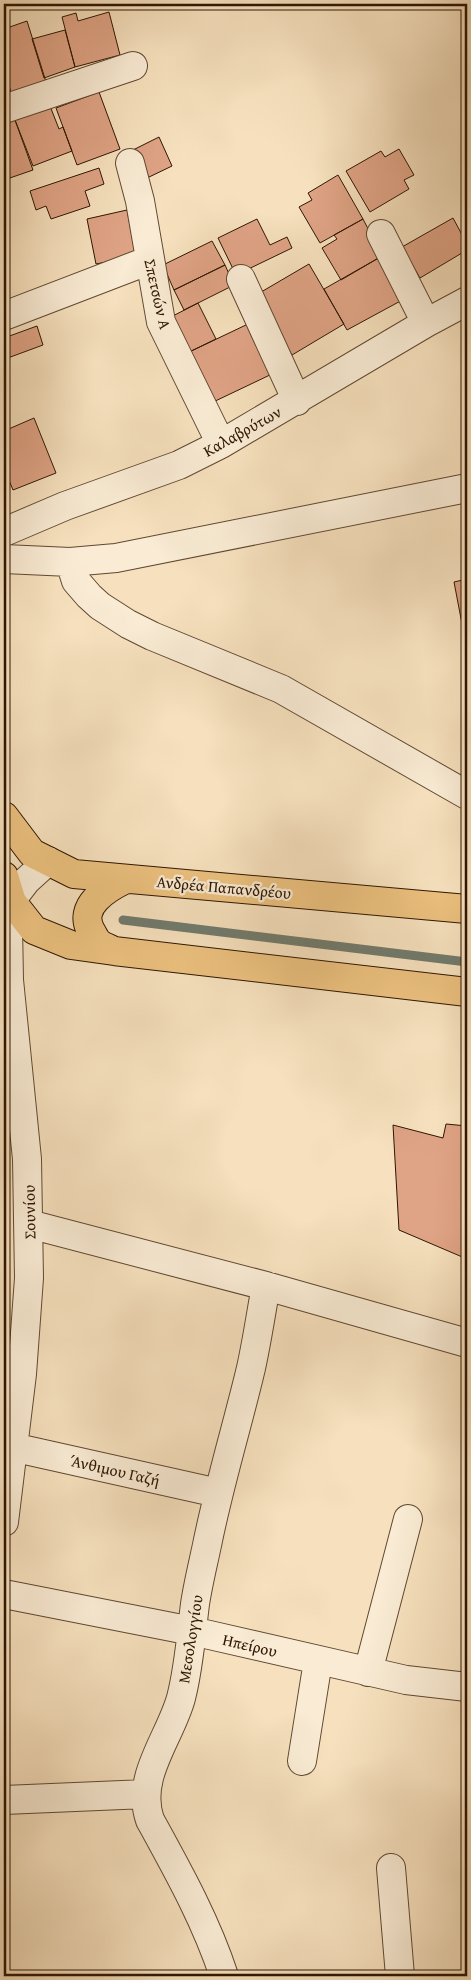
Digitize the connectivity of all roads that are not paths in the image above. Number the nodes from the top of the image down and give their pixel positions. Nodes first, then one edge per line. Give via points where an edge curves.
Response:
1 (132, 66) dead end
2 (4, 109) edge
3 (130, 163) dead end
4 (381, 234) dead end
5 (150, 260) junction
6 (241, 279) dead end
7 (467, 301) edge
8 (4, 316) edge
9 (426, 323) junction
10 (297, 401) junction
11 (221, 444) junction
12 (467, 488) edge
13 (4, 532) edge
14 (4, 559) edge
15 (70, 562) junction
16 (467, 795) edge
17 (4, 816) edge
18 (48, 861) junction
19 (4, 876) edge
20 (126, 879) junction
21 (12, 902) junction
22 (467, 909) edge
23 (114, 951) junction
24 (467, 992) edge
25 (29, 1224) junction
26 (266, 1286) junction
27 (467, 1343) edge
28 (12, 1447) junction
29 (218, 1493) junction
30 (408, 1519) dead end
31 (4, 1522) edge
32 (4, 1594) edge
33 (192, 1632) junction
34 (318, 1661) junction
35 (368, 1672) junction
36 (467, 1687) edge
37 (302, 1761) dead end
38 (146, 1794) junction
39 (4, 1800) edge
40 (391, 1868) dead end
41 (224, 1976) edge
42 (400, 1976) edge

1 - 2 street
3 - 5 street, Σπετσών Α
4 - 9 street
5 - 8 street
5 - 11 street, Σπετσών Α via 162,322
6 - 10 street
7 - 9 street, Καλαβρύτων
9 - 10 street, Καλαβρύτων
10 - 11 street, Καλαβρύτων
11 - 13 street, Καλαβρύτων via 179,465
12 - 15 street via 128,556
14 - 15 street
15 - 16 street via 76,581 89,596 128,624 281,689
17 - 18 main road, Ανδρέα Παπανδρέου via 32,853
18 - 20 main road, Ανδρέα Παπανδρέου via 74,874
18 - 21 street, Σουνίου via 20,887
19 - 21 main road, Σουνίου
20 - 22 main road, Ανδρέα Παπανδρέου
20 - 23 main road via 106,889 91,904 87,914 88,925 97,942
21 - 23 main road via 34,930 71,944
21 - 25 street, Σουνίου via 7,950 27,1160
23 - 24 main road
25 - 26 street
25 - 28 street, Σουνίου via 28,1315
26 - 27 street
26 - 29 street, Μεσολογγίου via 251,1368
28 - 29 street, Άνθιμου Γαζή
28 - 31 street, Σουνίου
29 - 33 street, Μεσολογγίου
30 - 35 street
32 - 33 street, Ηπείρου
33 - 34 street, Ηπείρου
33 - 38 street, Μεσολογγίου via 181,1698 158,1753
34 - 35 street, Ηπείρου
34 - 37 street
35 - 36 street, Ηπείρου
38 - 39 street
38 - 41 street, Μεσολογγίου via 150,1820 199,1912
40 - 42 street

